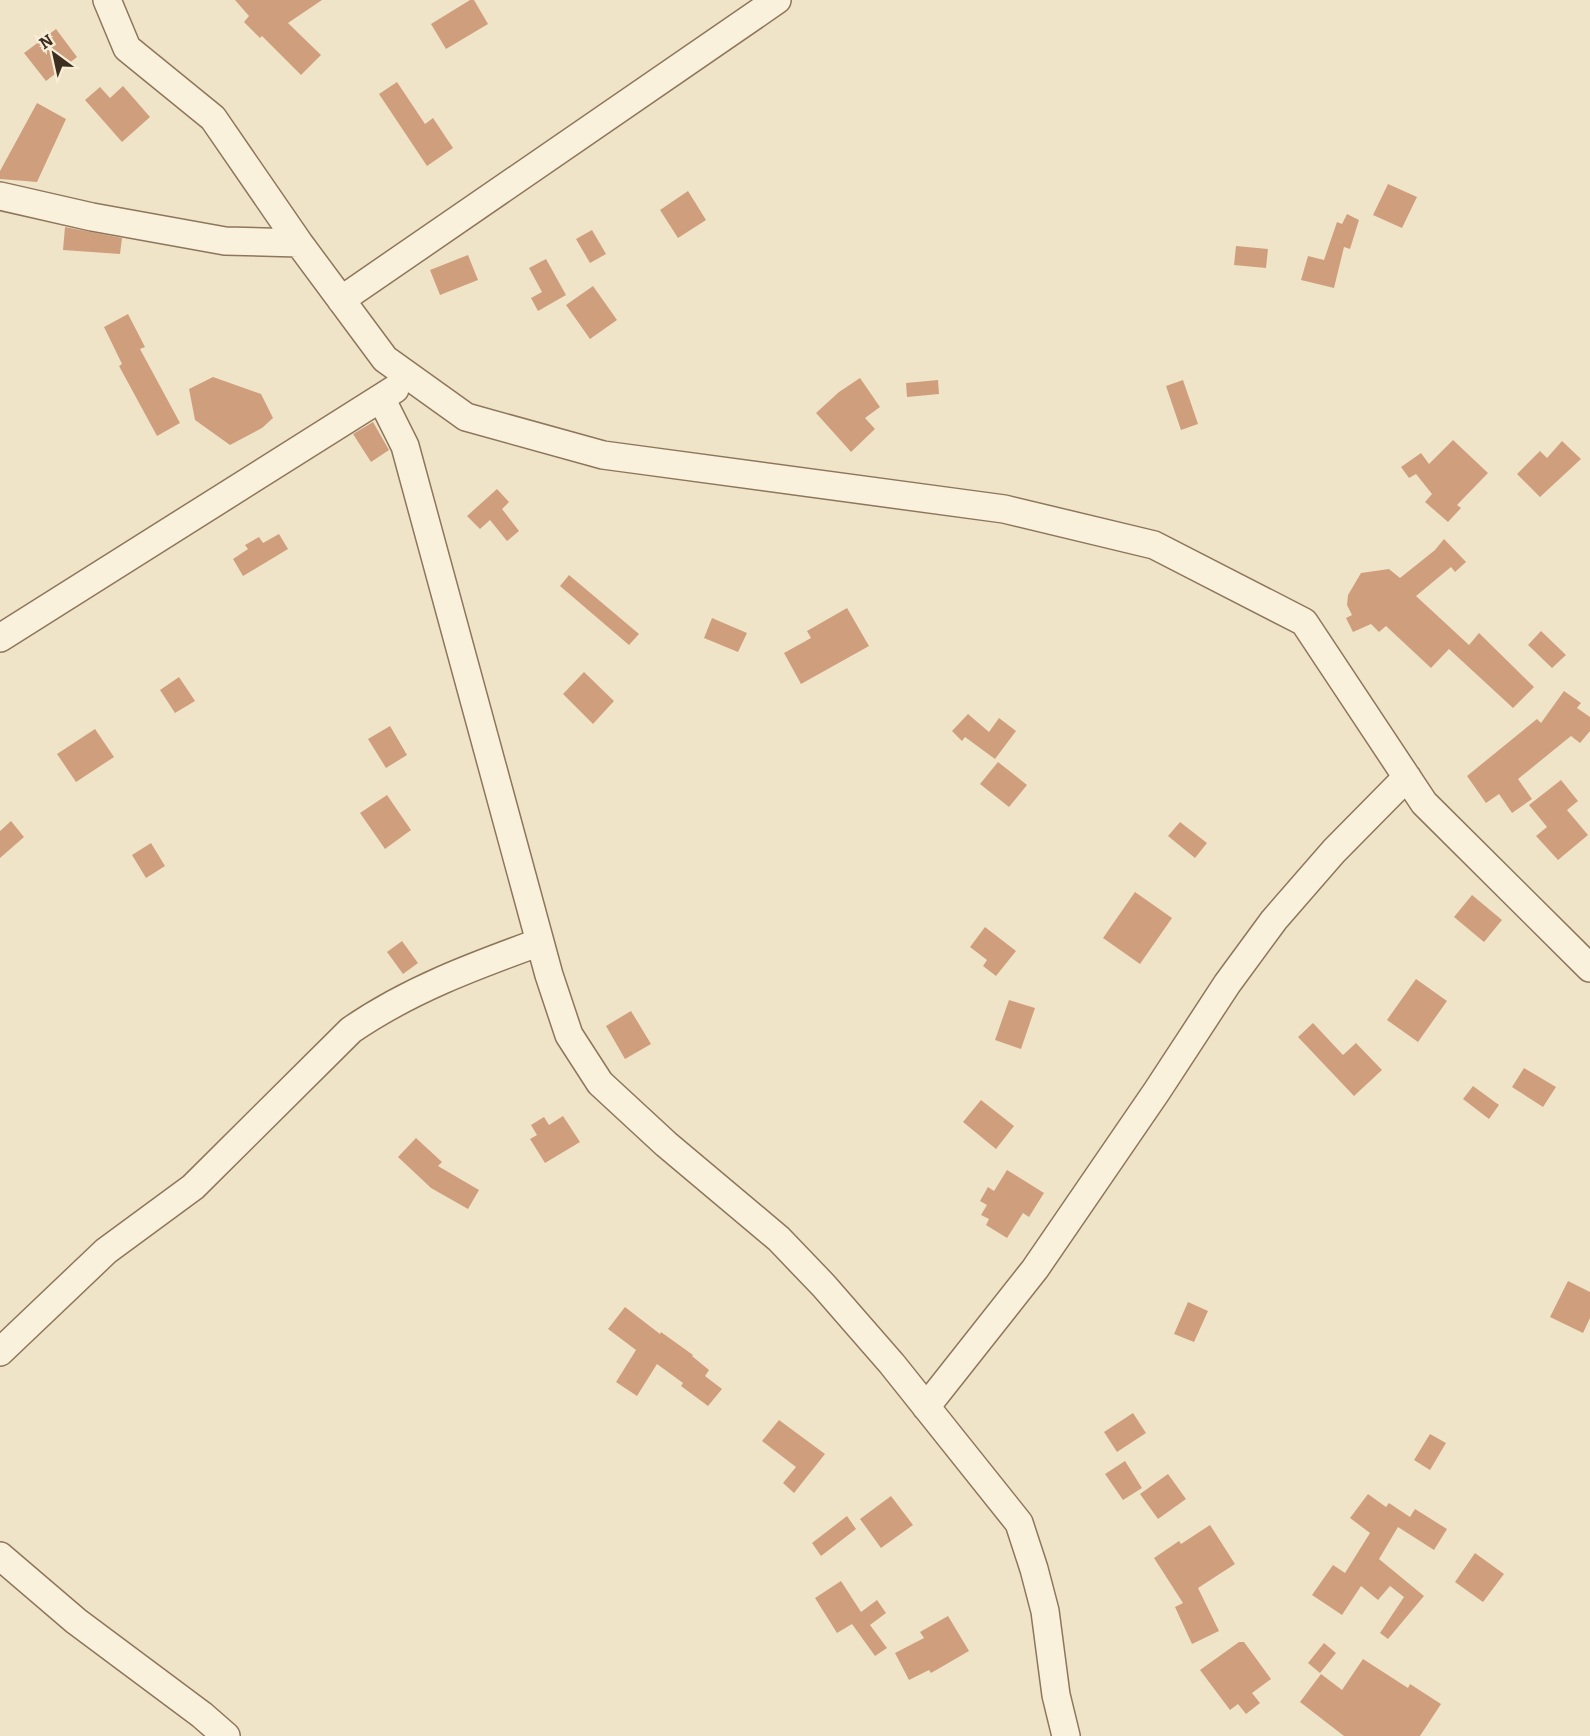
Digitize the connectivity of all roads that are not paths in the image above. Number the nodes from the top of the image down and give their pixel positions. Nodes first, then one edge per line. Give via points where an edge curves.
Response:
1 (107, 0) edge
2 (777, 0) edge
3 (0, 196) edge
4 (299, 243) junction
5 (341, 300) junction
6 (412, 378) junction
7 (381, 398) junction
8 (7, 627) edge
9 (1407, 777) junction
10 (540, 942) junction
11 (1590, 968) edge
12 (0, 1352) edge
13 (926, 1407) junction
14 (0, 1556) edge
15 (226, 1736) edge
16 (1066, 1736) edge

1 - 4 street via 127,48 213,118
2 - 5 street
3 - 4 street via 225,241
4 - 5 street
5 - 6 street via 385,359
6 - 7 street
6 - 9 street via 466,417 603,455 1004,509 1154,545 1304,622
7 - 8 street
7 - 10 street via 405,446
9 - 11 street via 1424,803
9 - 13 street via 1334,850 1274,920 1035,1269
10 - 12 street via 435,982 351,1030 193,1187 106,1251
10 - 13 street via 569,1035 600,1083 779,1239
13 - 16 street via 1019,1523 1045,1611 1056,1695
14 - 15 street via 76,1621

